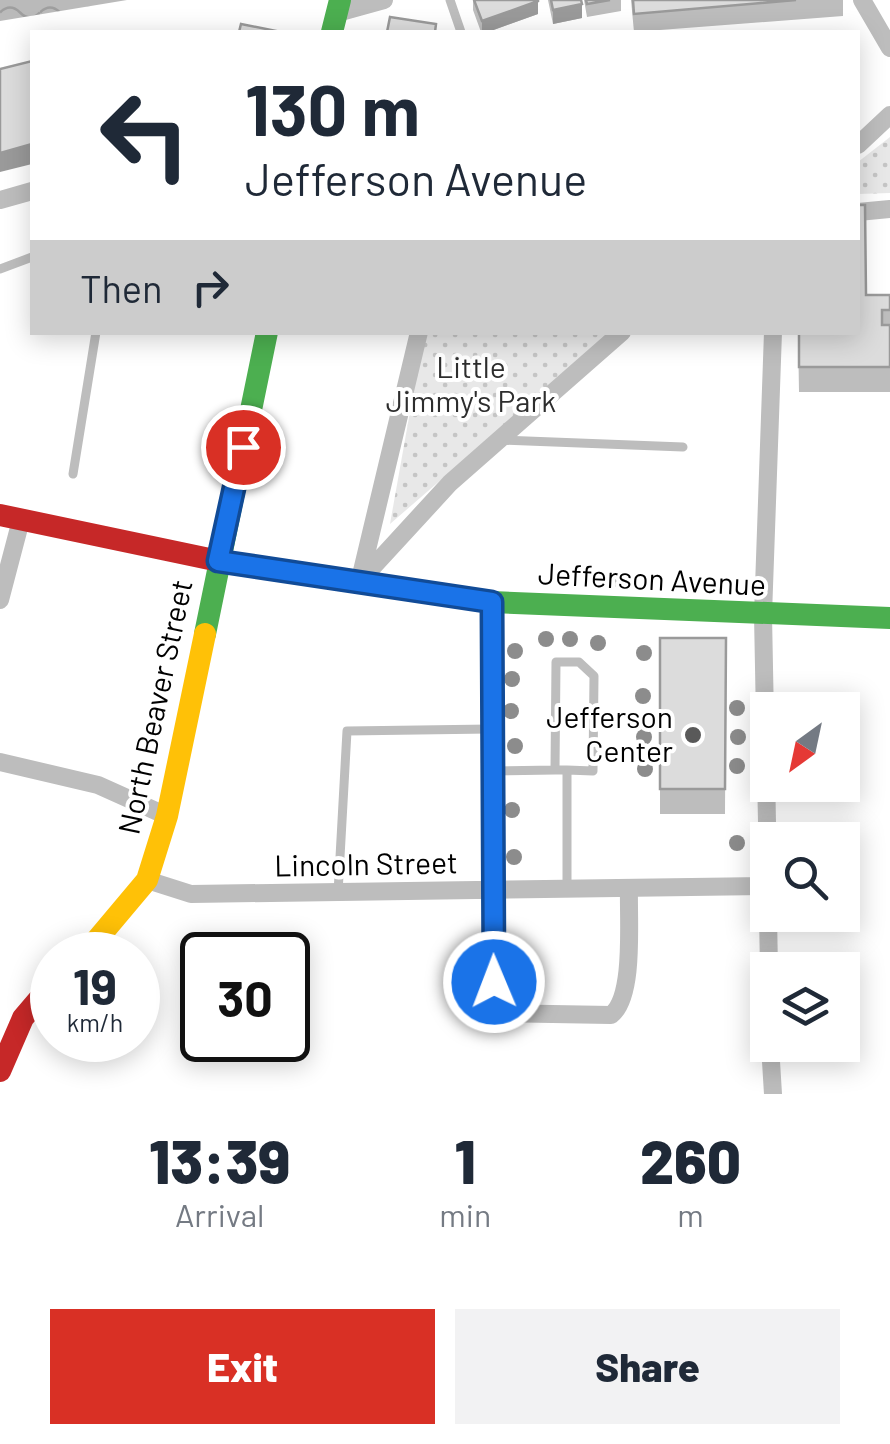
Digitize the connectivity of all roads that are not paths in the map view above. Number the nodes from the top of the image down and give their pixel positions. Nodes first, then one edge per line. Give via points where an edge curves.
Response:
1 (384, 0) edge
2 (450, 0) edge
3 (862, 0) edge
4 (336, 15) edge
5 (460, 30) edge
6 (890, 48) edge
7 (890, 115) edge
8 (860, 143) edge
9 (30, 192) edge
10 (0, 200) edge
11 (890, 209) edge
12 (860, 212) edge
13 (30, 258) edge
14 (0, 269) edge
15 (95, 335) edge
16 (266, 335) edge
17 (418, 335) edge
18 (619, 335) edge
19 (773, 335) edge
20 (498, 440) junction
21 (683, 448) dead end
22 (72, 474) dead end
23 (10, 518) edge
24 (218, 561) junction
25 (359, 582) junction
26 (0, 600) edge
27 (492, 602) junction
28 (763, 615) junction
29 (890, 618) edge
30 (490, 729) junction
31 (0, 762) edge
32 (555, 770) junction
33 (567, 770) junction
34 (492, 771) junction
35 (167, 816) junction
36 (767, 822) edge
37 (146, 880) junction
38 (750, 886) edge
39 (629, 888) junction
40 (567, 890) junction
41 (491, 891) junction
42 (338, 893) junction
43 (103, 932) edge
44 (30, 1010) edge
45 (770, 1062) edge
46 (0, 1071) edge
47 (772, 1094) edge

1 - 4 street
2 - 5 lane
3 - 6 street
7 - 8 street
9 - 10 street
11 - 12 street
13 - 14 lane
15 - 22 lane
16 - 24 street, North Beaver Street
17 - 25 street
18 - 20 street
19 - 28 street
20 - 21 lane
20 - 25 street
23 - 24 street, Jefferson Avenue
23 - 26 street
24 - 25 street, Jefferson Avenue
24 - 35 street, North Beaver Street
25 - 27 street, Jefferson Avenue
27 - 28 street, Jefferson Avenue
27 - 30 street
28 - 29 street, Jefferson Avenue
28 - 36 street
30 - 34 street
30 - 42 lane via 347,731
31 - 35 street via 98,786
32 - 33 lane
32 - 33 lane via 556,662 579,662 594,676 593,771
32 - 34 lane
33 - 40 lane
34 - 41 street
35 - 37 street, North Beaver Street
37 - 42 street, Lincoln Street via 191,894
37 - 43 street, North Beaver Street
38 - 39 street, Lincoln Street
39 - 40 street, Lincoln Street
39 - 41 street via 626,987 611,1015 494,1013
40 - 41 street, Lincoln Street
41 - 42 street, Lincoln Street
44 - 46 street
45 - 47 street

